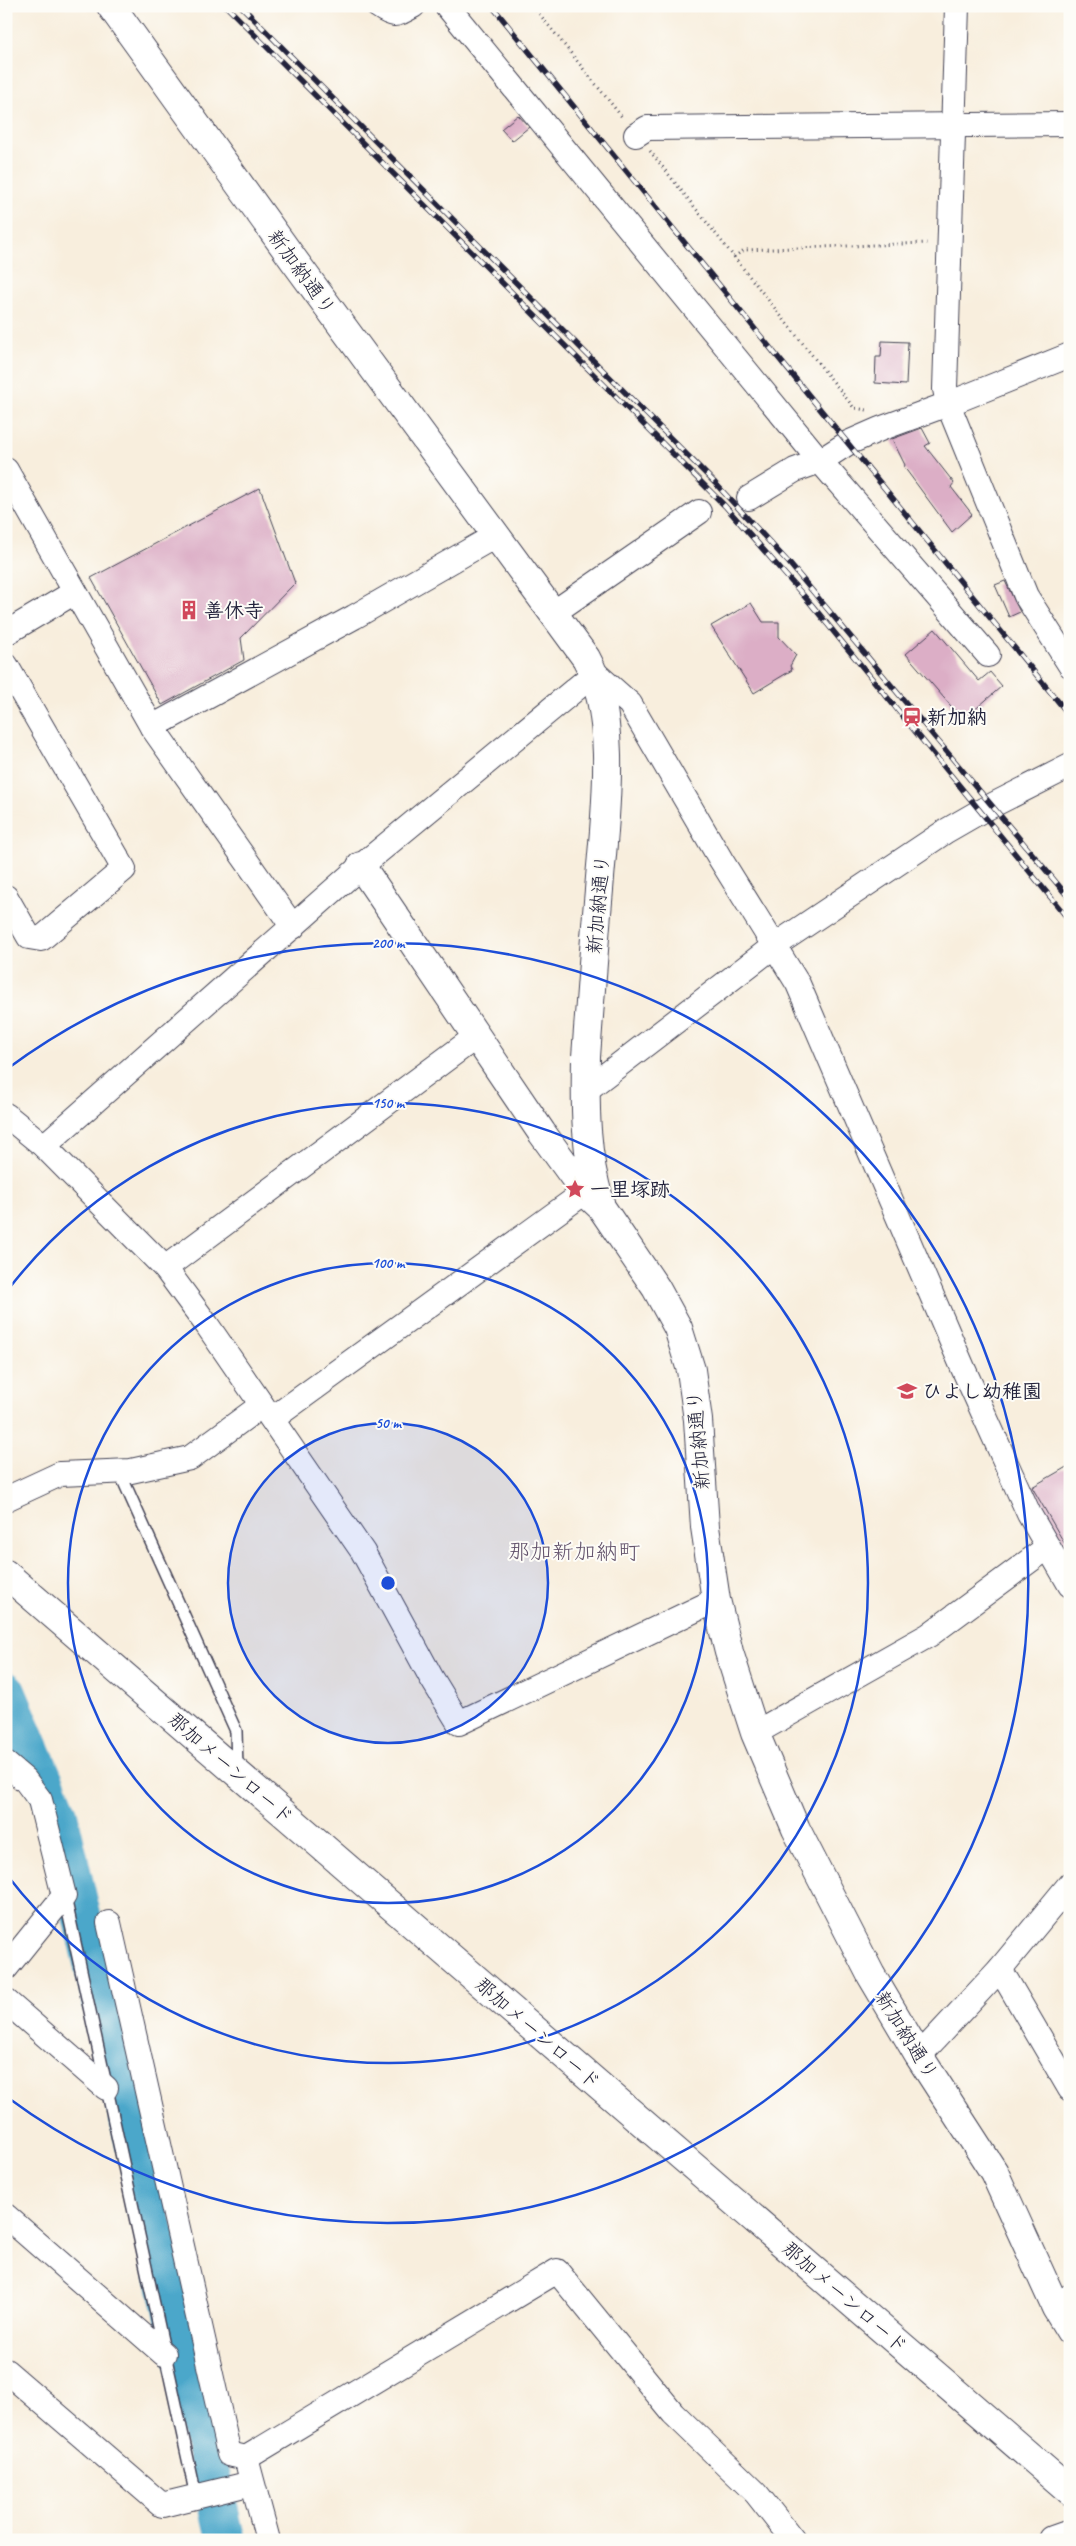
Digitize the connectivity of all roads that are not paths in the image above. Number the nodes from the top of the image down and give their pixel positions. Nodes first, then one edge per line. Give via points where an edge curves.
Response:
1 (111, 6) edge
2 (378, 6) edge
3 (413, 6) edge
4 (447, 6) edge
5 (957, 6) edge
6 (1070, 124) edge
7 (953, 126) junction
8 (636, 135) road end
9 (1070, 355) edge
10 (948, 404) junction
11 (820, 461) junction
12 (6, 470) edge
13 (749, 498) dead end
14 (699, 512) dead end
15 (495, 536) junction
16 (75, 592) junction
17 (553, 613) junction
18 (6, 633) edge
19 (988, 655) dead end
20 (1068, 660) edge
21 (6, 664) edge
22 (595, 673) junction
23 (152, 727) junction
24 (1070, 766) edge
25 (361, 866) junction
26 (6, 897) edge
27 (293, 927) junction
28 (774, 946) junction
29 (476, 1036) junction
30 (585, 1090) junction
31 (6, 1115) edge
32 (44, 1146) junction
33 (593, 1200) junction
34 (165, 1268) junction
35 (267, 1412) junction
36 (119, 1472) junction
37 (6, 1498) edge
38 (1048, 1547) junction
39 (6, 1574) edge
40 (1070, 1585) edge
41 (716, 1600) junction
42 (755, 1733) junction
43 (6, 1764) edge
44 (237, 1773) junction
45 (1070, 1884) edge
46 (64, 1896) junction
47 (109, 1923) dead end
48 (6, 1968) edge
49 (1000, 1969) junction
50 (6, 2001) edge
51 (919, 2056) junction
52 (106, 2088) junction
53 (1070, 2089) edge
54 (6, 2216) edge
55 (1063, 2302) edge
56 (1070, 2331) edge
57 (164, 2354) junction
58 (6, 2371) edge
59 (246, 2458) junction
60 (242, 2485) junction
61 (1070, 2492) edge
62 (199, 2495) junction
63 (1070, 2534) edge
64 (268, 2540) edge
65 (793, 2540) edge
66 (1053, 2540) edge

1 - 15 street, 新加納通り
2 - 3 street via 396,15
4 - 11 street
5 - 7 street
6 - 7 street
7 - 8 street via 647,128
7 - 10 street via 945,389
9 - 10 street
10 - 11 street via 880,428
10 - 20 street via 1026,596
11 - 13 street via 795,470
11 - 19 street
12 - 16 street
14 - 17 street
15 - 17 street, 新加納通り
15 - 23 street
16 - 18 street
16 - 23 street
17 - 22 street, 新加納通り
21 - 26 street via 124,869 41,939 29,937
22 - 25 street
22 - 28 street via 630,704
22 - 30 street, 新加納通り via 605,720 606,796
23 - 27 street
24 - 28 street via 946,831
25 - 27 street
25 - 29 street, 新加納通り
27 - 32 street
28 - 30 street
28 - 38 street via 798,984 963,1368 1028,1514
29 - 33 street, 新加納通り
29 - 34 street
30 - 33 street, 新加納通り
31 - 32 street
32 - 34 street
33 - 35 street
33 - 41 street, 新加納通り via 656,1288 678,1328 691,1370 698,1420 705,1527
34 - 35 street
35 - 36 street via 190,1458
35 - 41 street via 363,1552 459,1722
36 - 37 street via 60,1474
36 - 44 lane via 236,1731
38 - 40 street
38 - 42 street via 929,1634
39 - 44 street, 那加メーンロード
41 - 42 street, 新加納通り
42 - 51 street, 新加納通り via 796,1829 871,1976
43 - 46 street via 40,1800
44 - 61 street, 那加メーンロード
45 - 49 street
46 - 48 street
46 - 52 lane
47 - 59 street via 229,2454
49 - 51 street
49 - 53 street
50 - 52 street
51 - 55 street, 新加納通り via 994,2172
52 - 57 lane
54 - 57 street
55 - 56 street, 新加納通り
57 - 62 lane
58 - 62 street via 162,2505
59 - 60 street
59 - 65 street via 557,2271 673,2413 756,2493
60 - 62 street
60 - 64 street
63 - 66 street

